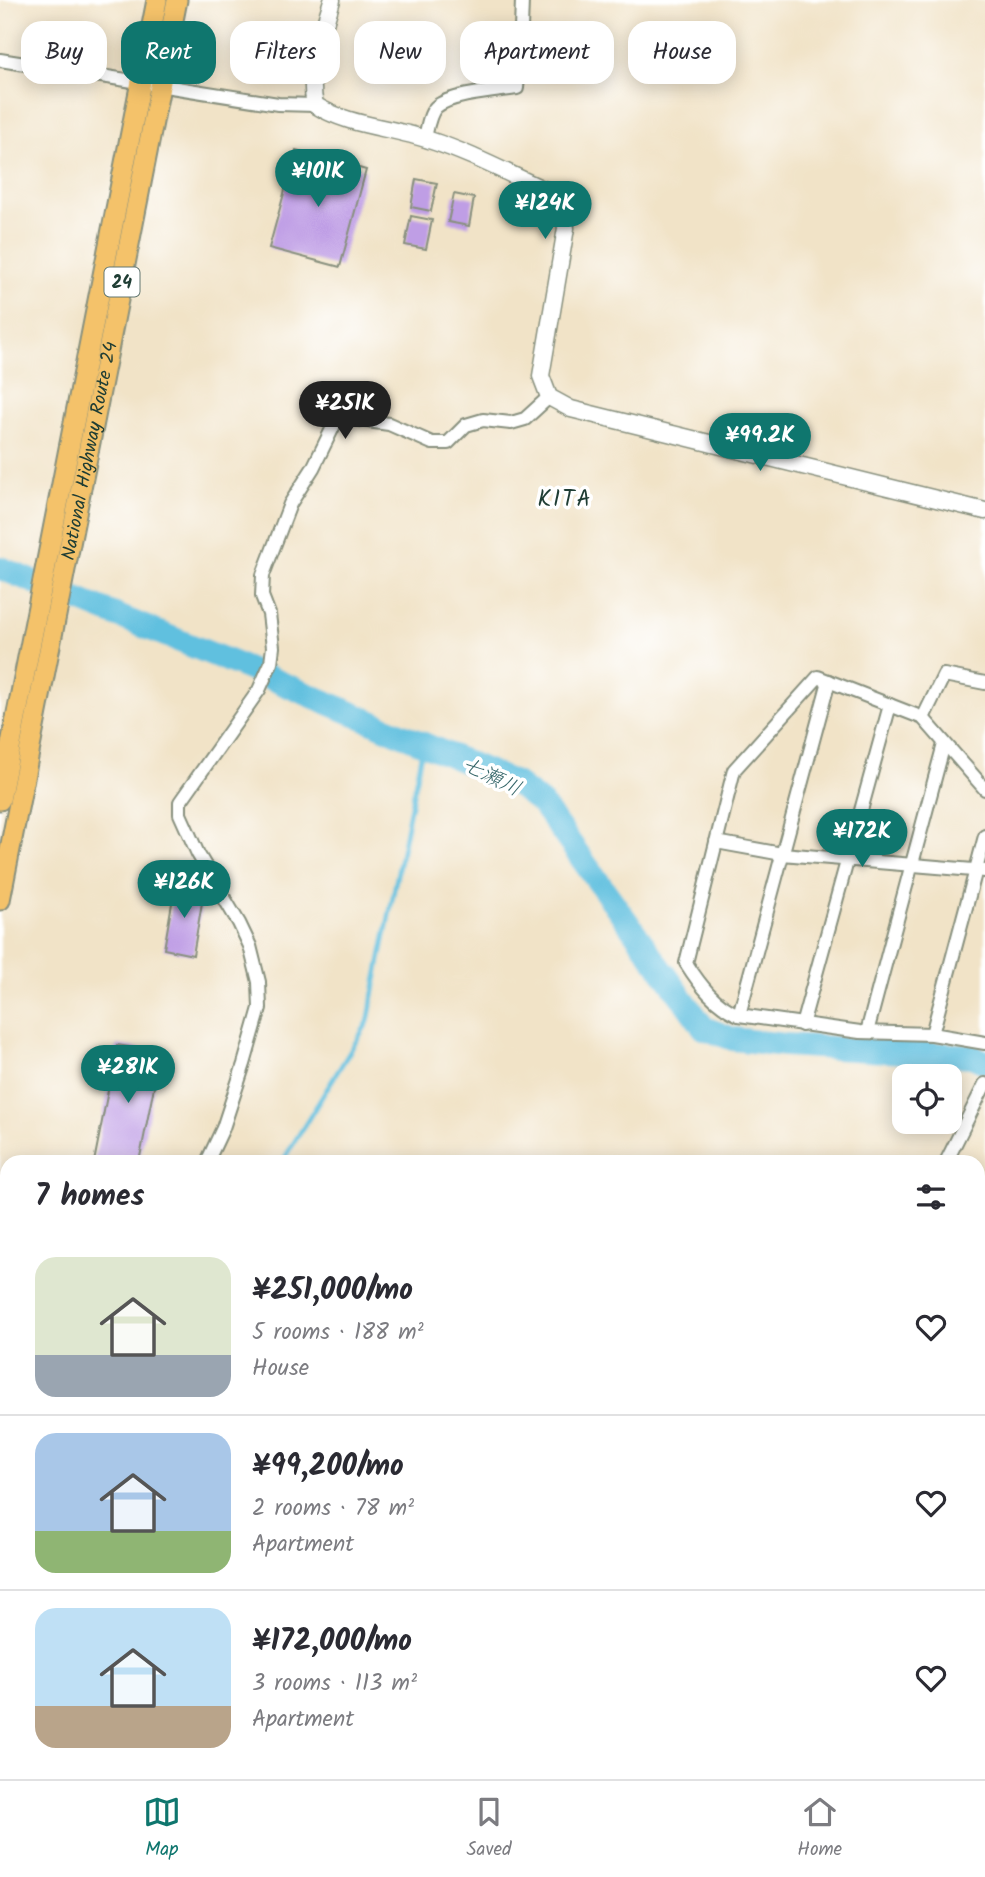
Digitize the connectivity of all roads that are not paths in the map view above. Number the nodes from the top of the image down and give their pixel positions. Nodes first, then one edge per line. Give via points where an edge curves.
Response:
1 (157, 0) edge
2 (177, 0) edge
3 (332, 0) edge
4 (522, 0) edge
5 (155, 21) edge
6 (170, 21) edge
7 (0, 60) edge
8 (121, 78) edge
9 (151, 84) edge
10 (151, 84) edge
11 (157, 84) edge
12 (315, 105) junction
13 (425, 138) junction
14 (549, 397) junction
15 (985, 510) edge
16 (40, 648) junction
17 (829, 681) junction
18 (985, 683) edge
19 (890, 705) junction
20 (923, 718) junction
21 (944, 744) junction
22 (985, 789) edge
23 (0, 800) edge
24 (985, 836) edge
25 (716, 842) junction
26 (782, 854) junction
27 (847, 861) junction
28 (910, 866) junction
29 (980, 870) edge
30 (0, 900) edge
31 (739, 1016) junction
32 (802, 1025) junction
33 (867, 1032) junction
34 (932, 1034) junction
35 (985, 1043) edge
36 (985, 1084) edge
37 (210, 1155) edge
38 (950, 1155) edge

1 - 5 highway, National Highway Route 24 / 24
2 - 6 highway, National Highway Route 24 / 24
3 - 12 street via 314,70
4 - 13 street via 517,88 451,100 436,108
7 - 8 street
9 - 16 highway, National Highway Route 24 / 24 via 48,558
10 - 16 highway, National Highway Route 24 / 24 via 68,563
11 - 12 street via 278,104
12 - 13 street via 346,119
13 - 14 street via 549,192 562,205 566,228 541,376
14 - 15 street via 570,410
14 - 37 street via 526,419 466,425 448,443 432,443 389,424 338,417 290,505 263,575 271,663 260,690 180,802 180,814 198,854 250,946 259,982 260,1008 223,1129
16 - 23 highway, National Highway Route 24 / 24
16 - 30 highway, National Highway Route 24 / 24
17 - 19 street
17 - 25 street via 818,677 734,770
17 - 26 street
18 - 20 street via 944,674
19 - 20 street
19 - 27 street
20 - 21 street
21 - 22 street
21 - 28 street
24 - 29 street
25 - 26 street
25 - 31 street via 686,963 708,993
26 - 27 street
26 - 31 street
27 - 28 street
27 - 32 street
28 - 29 street
28 - 33 street
29 - 34 street
31 - 32 street
32 - 33 street
33 - 34 street
34 - 35 street
36 - 38 street

